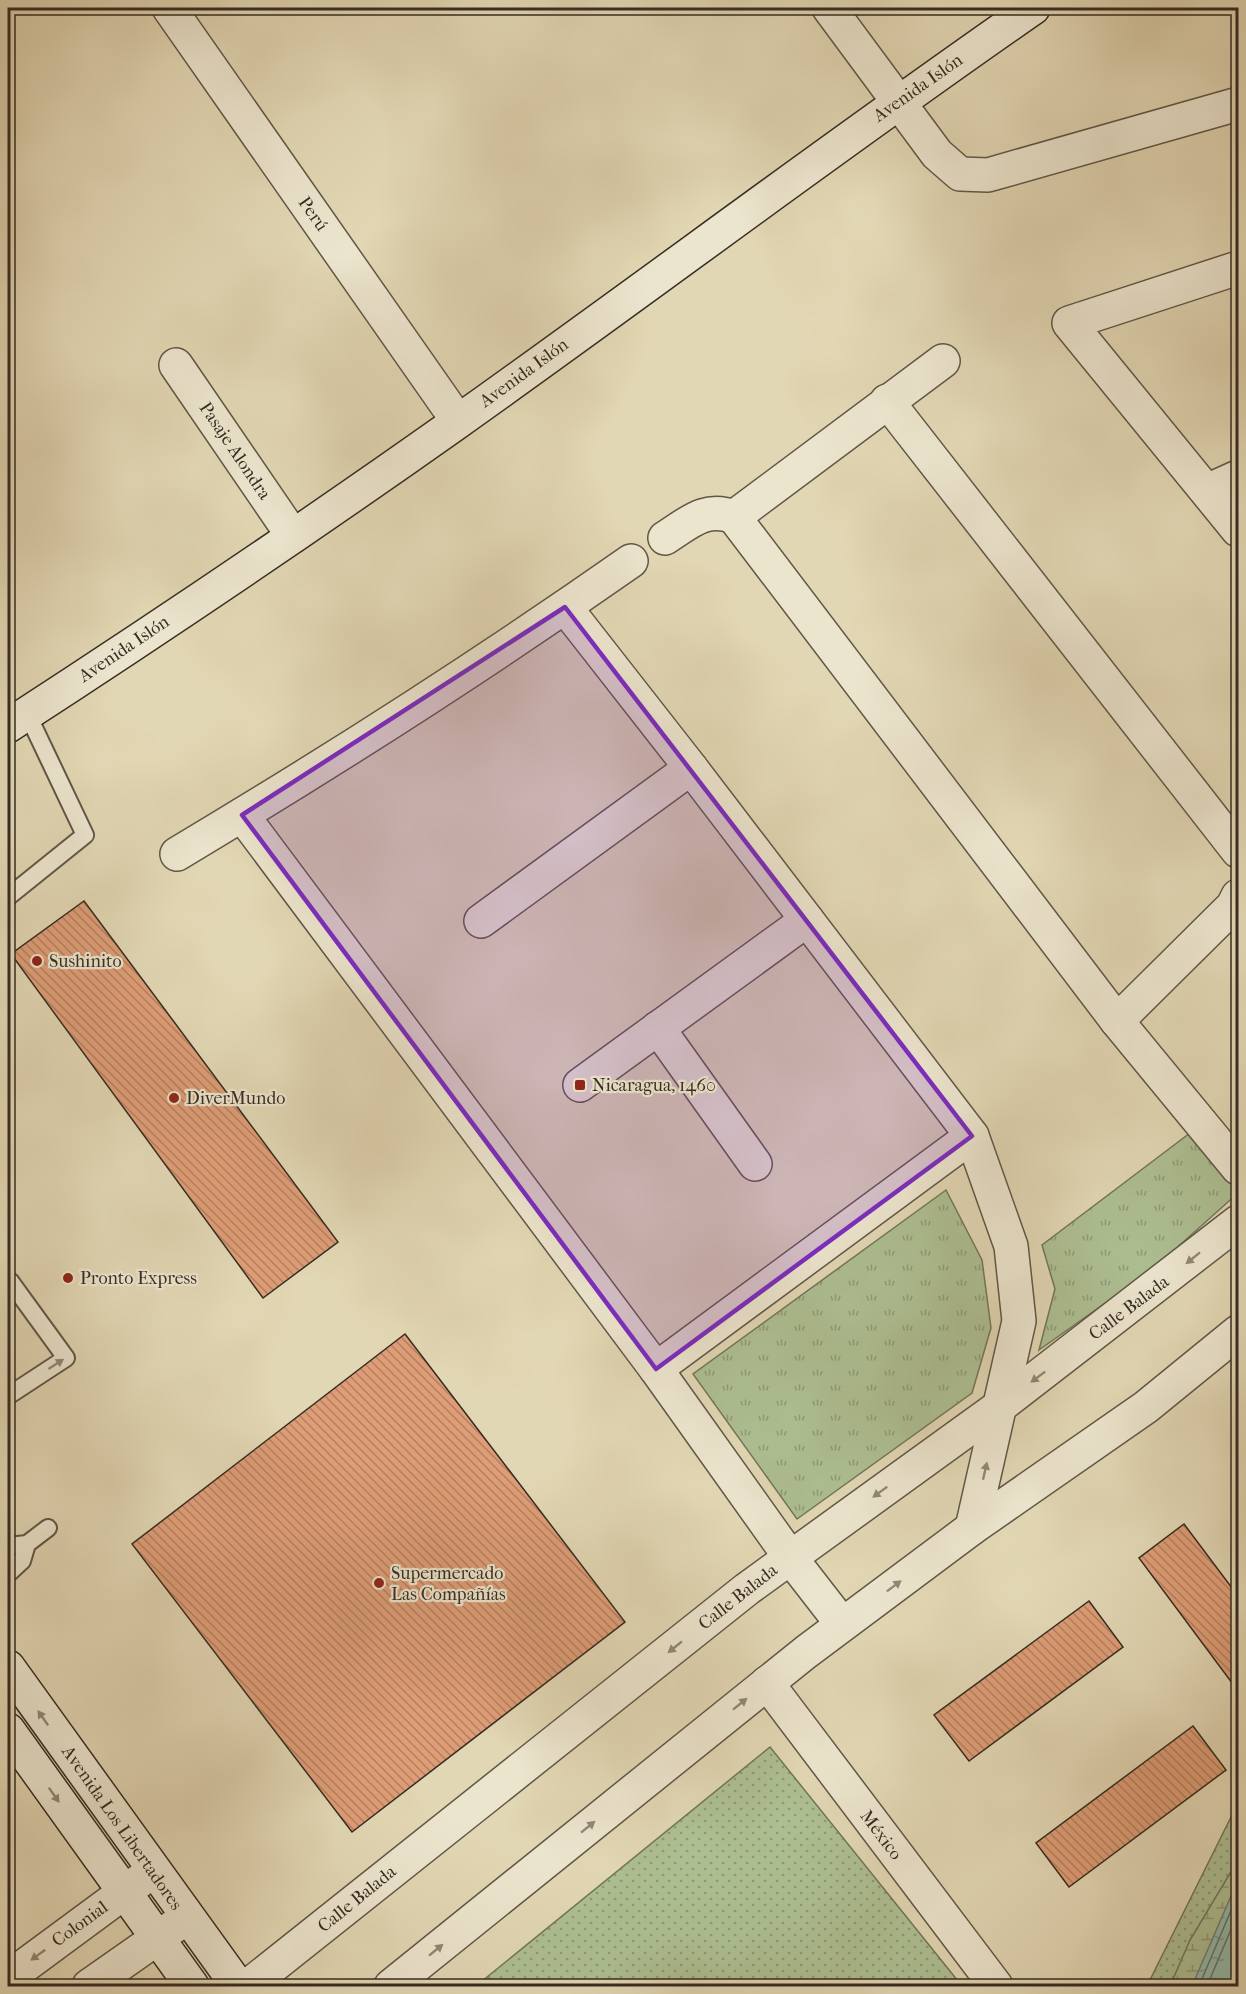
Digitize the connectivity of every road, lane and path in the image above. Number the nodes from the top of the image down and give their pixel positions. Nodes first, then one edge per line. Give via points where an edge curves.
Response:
1 (169, 8) edge
2 (829, 8) edge
3 (1033, 8) edge
4 (897, 102) junction
5 (1239, 104) edge
6 (1239, 268) edge
7 (943, 361) dead end
8 (176, 365) dead end
9 (887, 401) junction
10 (458, 421) junction
11 (1239, 477) edge
12 (1207, 492) junction
13 (734, 517) junction
14 (1239, 530) edge
15 (293, 536) junction
16 (665, 538) dead end
17 (631, 561) dead end
18 (565, 607) junction
19 (13, 722) edge
20 (691, 768) junction
21 (242, 815) junction
22 (1239, 851) edge
23 (177, 854) dead end
24 (1239, 896) edge
25 (8, 897) edge
26 (807, 920) junction
27 (481, 921) dead end
28 (1117, 1021) junction
29 (658, 1028) junction
30 (580, 1085) dead end
31 (972, 1136) junction
32 (755, 1164) dead end
33 (1239, 1168) edge
34 (1239, 1222) edge
35 (8, 1282) edge
36 (1239, 1332) edge
37 (656, 1369) junction
38 (8, 1396) edge
39 (1000, 1406) junction
40 (48, 1528) dead end
41 (972, 1528) junction
42 (27, 1544) junction
43 (8, 1545) edge
44 (790, 1557) junction
45 (8, 1574) edge
46 (842, 1624) junction
47 (8, 1667) edge
48 (767, 1683) junction
49 (8, 1730) edge
50 (153, 1871) junction
51 (123, 1893) junction
52 (186, 1918) junction
53 (157, 1939) junction
54 (8, 1977) edge
55 (89, 1986) edge
56 (192, 1986) edge
57 (238, 1986) edge
58 (248, 1986) edge
59 (391, 1986) edge
60 (996, 1986) edge

1 - 10 street, Perú
2 - 4 street
3 - 4 street, Avenida Islón
4 - 5 street via 937,154 960,174 988,175
4 - 10 street, Avenida Islón
6 - 12 street via 1069,323
7 - 9 street
8 - 15 street, Pasaje Alondra
9 - 13 street
9 - 22 street
10 - 15 street, Avenida Islón
11 - 12 street
12 - 14 street
13 - 16 street via 719,512 704,514
13 - 28 street
15 - 19 street, Avenida Islón
17 - 18 street
18 - 20 street
18 - 21 street
19 - 25 lane via 85,835
20 - 26 street
20 - 27 street
21 - 23 street
21 - 37 street
24 - 28 street
26 - 29 street
26 - 31 street
28 - 33 street
29 - 30 street
29 - 32 street
31 - 37 street
31 - 39 street via 1011,1246 1019,1321
34 -> 39 street, Calle Balada
38 -> 35 lane via 66,1358
36 - 41 street via 1146,1407
37 - 44 street
41 -> 39 street
39 -> 44 street, Calle Balada
40 - 42 lane
46 -> 41 street
42 - 43 lane
42 - 45 lane via 22,1561
44 - 46 street
44 -> 58 street, Calle Balada
46 - 48 street
50 -> 47 street, Avenida Los Libertadores
59 -> 48 street
48 - 60 street, México
49 -> 51 street, Avenida Los Libertadores
50 - 51 street, Colonial
50 - 52 street, Avenida Los Libertadores
51 - 53 street, Avenida Los Libertadores
51 -> 54 street, Colonial
52 - 53 street
52 - 57 street, Avenida Los Libertadores
53 - 55 street
53 - 56 street, Avenida Los Libertadores

